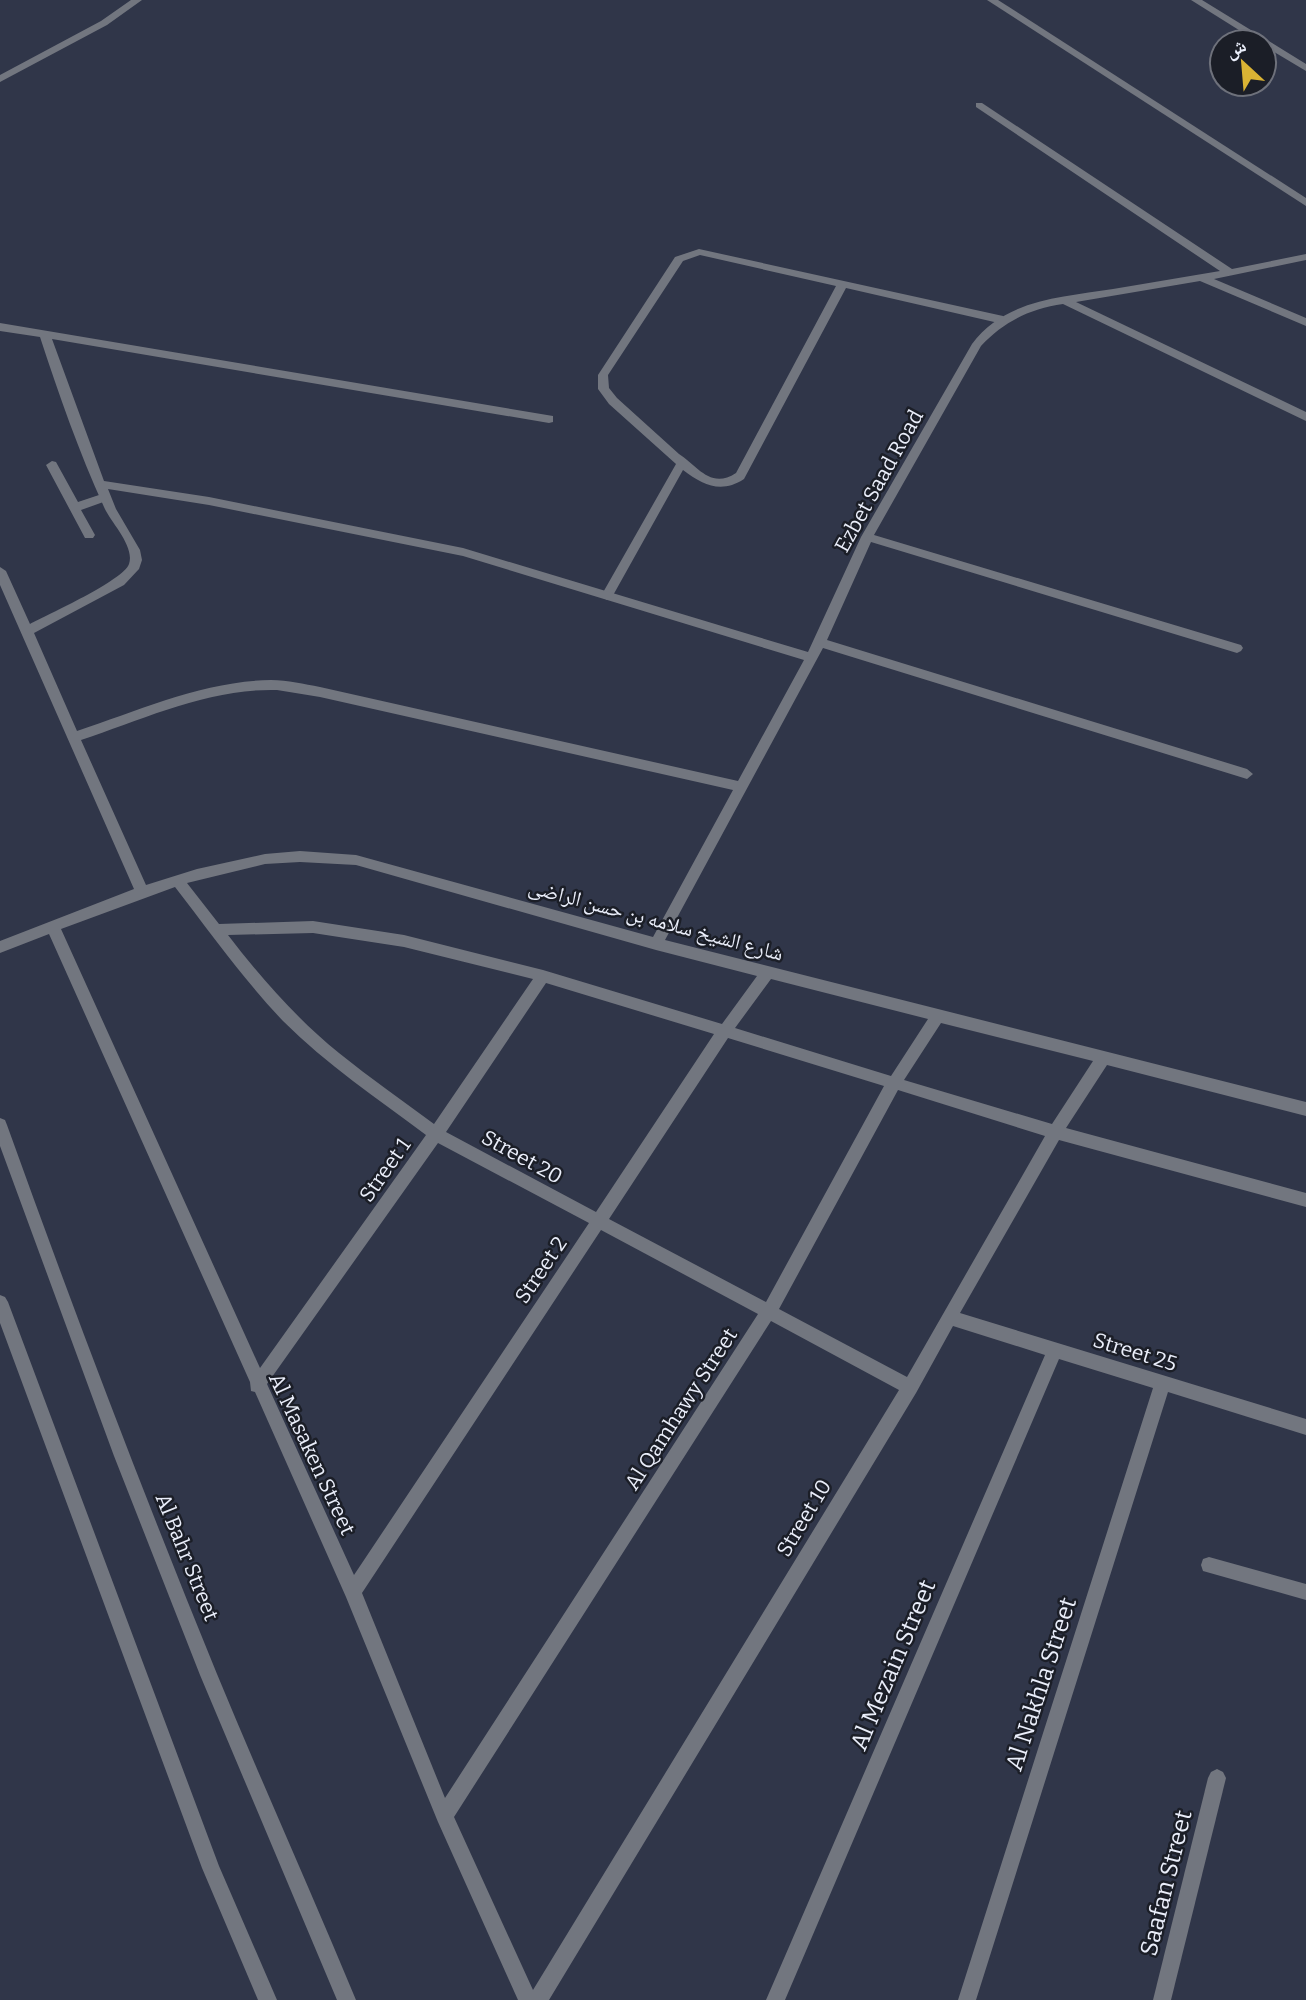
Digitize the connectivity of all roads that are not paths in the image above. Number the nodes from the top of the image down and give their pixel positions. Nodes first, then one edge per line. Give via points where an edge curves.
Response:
1 (138, 0) edge
2 (992, 0) edge
3 (1196, 0) edge
4 (1241, 28) edge
5 (1278, 51) edge
6 (1306, 68) edge
7 (0, 79) edge
8 (979, 105) dead end
9 (1306, 203) edge
10 (1306, 257) edge
11 (1230, 273) junction
12 (1202, 278) junction
13 (842, 285) junction
14 (1062, 299) junction
15 (1003, 320) junction
16 (1306, 322) edge
17 (0, 327) edge
18 (45, 335) junction
19 (1306, 417) edge
20 (549, 419) dead end
21 (683, 461) junction
22 (52, 465) dead end
23 (100, 484) junction
24 (105, 497) junction
25 (74, 508) junction
26 (89, 535) dead end
27 (867, 537) junction
28 (0, 570) edge
29 (607, 596) junction
30 (27, 631) junction
31 (820, 642) junction
32 (1237, 648) dead end
33 (812, 657) junction
34 (74, 737) junction
35 (1247, 774) dead end
36 (743, 787) junction
37 (178, 881) junction
38 (143, 894) junction
39 (53, 927) junction
40 (215, 930) junction
41 (656, 944) junction
42 (0, 947) edge
43 (768, 972) junction
44 (542, 976) junction
45 (938, 1016) junction
46 (724, 1032) junction
47 (1103, 1058) junction
48 (894, 1083) junction
49 (1306, 1109) edge
50 (0, 1125) edge
51 (1055, 1132) junction
52 (436, 1134) junction
53 (1306, 1200) edge
54 (598, 1223) junction
55 (1, 1307) edge
56 (769, 1311) junction
57 (951, 1318) junction
58 (1055, 1350) junction
59 (1163, 1383) junction
60 (257, 1385) junction
61 (910, 1387) junction
62 (1306, 1427) edge
63 (1209, 1565) dead end
64 (353, 1592) junction
65 (1306, 1592) edge
66 (1217, 1778) dead end
67 (444, 1816) junction
68 (268, 2000) edge
69 (347, 2000) edge
70 (528, 2000) edge
71 (538, 2000) edge
72 (775, 2000) edge
73 (967, 2000) edge
74 (1162, 2000) edge

1 - 7 street
2 - 9 street
3 - 4 street
5 - 6 street
8 - 11 street
10 - 11 street, Ezbet Saad Road
11 - 12 street, Ezbet Saad Road
12 - 14 street, Ezbet Saad Road
12 - 16 street
13 - 15 street
13 - 21 street via 740,476 723,484 712,483
13 - 21 street via 710,252 679,259 602,382 613,401
14 - 15 street, Ezbet Saad Road
14 - 19 street
15 - 27 street, Ezbet Saad Road via 977,344
17 - 18 street
18 - 20 street
18 - 23 street
21 - 29 street
22 - 25 street
23 - 24 street
23 - 29 street via 463,552
24 - 25 street
24 - 30 street via 134,550 132,573
25 - 26 street
27 - 31 street, Ezbet Saad Road
27 - 32 street
28 - 30 street
29 - 33 street
30 - 34 street
31 - 33 street, Ezbet Saad Road
31 - 35 street
33 - 36 street, Ezbet Saad Road
34 - 36 street via 196,698 272,685
34 - 38 street
36 - 41 street, Ezbet Saad Road
37 - 38 street, شارع الشيخ سلامه بن حسن الراضى
37 - 40 street, Street 20
37 - 41 street, شارع الشيخ سلامه بن حسن الراضى via 268,858 356,860
38 - 39 street, شارع الشيخ سلامه بن حسن الراضى
39 - 42 street, شارع الشيخ سلامه بن حسن الراضى
39 - 60 street, Al Masaken Street
40 - 44 street via 313,926 359,932
40 - 52 street, Street 20 via 298,1025
41 - 43 street, شارع الشيخ سلامه بن حسن الراضى
43 - 45 street, شارع الشيخ سلامه بن حسن الراضى
43 - 46 street, Street 2
44 - 46 street
44 - 52 street, Street 1
45 - 47 street, شارع الشيخ سلامه بن حسن الراضى
45 - 48 street, Al Qamhawy Street
46 - 48 street
46 - 54 street, Street 2
47 - 49 street, شارع الشيخ سلامه بن حسن الراضى
47 - 51 street, Street 10
48 - 51 street
48 - 56 street, Al Qamhawy Street
50 - 69 street, Al Bahr Street via 69,1322 271,1828
51 - 53 street
51 - 57 street, Street 10
52 - 54 street, Street 20
52 - 60 street, Street 1
54 - 56 street, Street 20
54 - 64 street, Street 2
55 - 68 street via 211,1868
56 - 61 street, Street 20
56 - 67 street, Al Qamhawy Street
57 - 58 street, Street 25
57 - 61 street, Street 10
58 - 59 street, Street 25
58 - 72 street, Al Mezain Street
59 - 62 street, Street 25
59 - 73 street, Al Nakhla Street
60 - 64 street, Al Masaken Street
61 - 71 street, Street 10
63 - 65 street
64 - 67 street, Al Masaken Street
66 - 74 street, Saafan Street
67 - 70 street, Al Masaken Street

